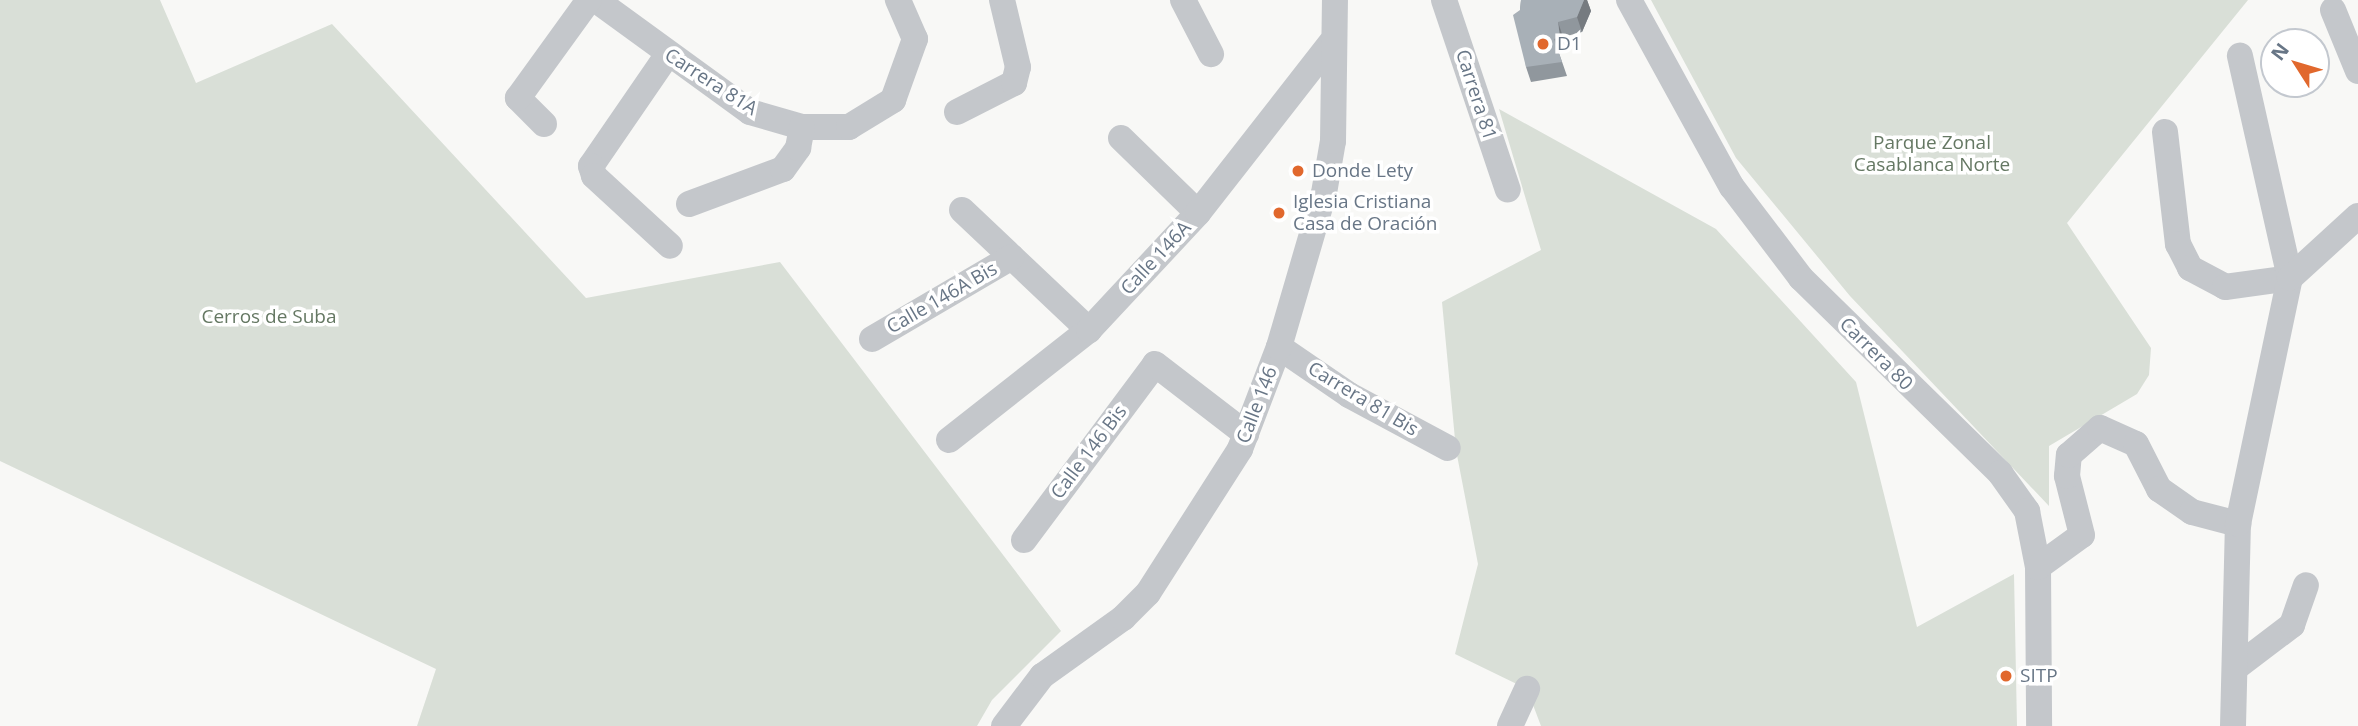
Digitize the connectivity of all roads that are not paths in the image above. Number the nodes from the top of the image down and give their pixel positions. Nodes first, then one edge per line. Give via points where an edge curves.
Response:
1 (589, 0) edge
2 (596, 0) edge
3 (898, 0) edge
4 (1002, 0) edge
5 (1183, 0) edge
6 (1335, 0) edge
7 (1444, 0) edge
8 (1629, 0) edge
9 (2333, 10) dead end
10 (1331, 43) junction
11 (668, 54) junction
12 (1211, 54) dead end
13 (2240, 56) dead end
14 (2358, 71) edge
15 (957, 112) dead end
16 (544, 124) dead end
17 (802, 127) junction
18 (2165, 132) dead end
19 (1121, 138) dead end
20 (1508, 190) dead end
21 (689, 204) dead end
22 (962, 210) dead end
23 (1198, 213) junction
24 (2358, 216) edge
25 (670, 246) dead end
26 (1012, 257) junction
27 (2290, 278) junction
28 (1089, 330) junction
29 (872, 339) dead end
30 (1279, 347) junction
31 (1247, 434) junction
32 (949, 440) dead end
33 (1448, 448) dead end
34 (2238, 524) junction
35 (1024, 540) dead end
36 (2038, 567) junction
37 (2306, 585) dead end
38 (2238, 666) junction
39 (1527, 689) dead end
40 (1004, 726) edge
41 (1510, 726) edge
42 (2039, 726) edge
43 (2233, 726) edge

1 - 16 street via 519,98
2 - 11 street, Carrera 81A
3 - 17 street, Carrera 81A via 915,39 893,100 849,127
4 - 15 street via 1018,66 1014,83
5 - 12 street
6 - 10 street, Calle 146
7 - 20 street, Carrera 81
8 - 36 street, Carrera 80 via 1732,187 1801,278 2017,493 2028,511
9 - 14 street
10 - 23 street, Calle 146A
10 - 30 street, Calle 146 via 1329,167
11 - 17 street, Carrera 81A via 750,112
11 - 25 street via 591,166 594,176
13 - 27 street
17 - 21 street via 798,148 783,169
18 - 27 street via 2178,244 2190,268 2225,288
19 - 23 street
22 - 26 street
23 - 28 street, Calle 146A
24 - 27 street
26 - 28 street
26 - 29 street, Calle 146A Bis
27 - 34 street
28 - 32 street, Calle 146A
30 - 31 street, Calle 146
30 - 33 street, Carrera 81 Bis via 1349,395
31 - 35 street, Calle 146 Bis via 1155,364
31 - 40 street, Calle 146 via 1148,593 1124,618 1042,676
34 - 36 street via 2192,512 2159,489 2136,444 2100,428 2069,455 2067,476 2082,535
34 - 38 street
36 - 42 street, Carrera 80
37 - 38 street via 2292,625
38 - 43 street
39 - 41 street

